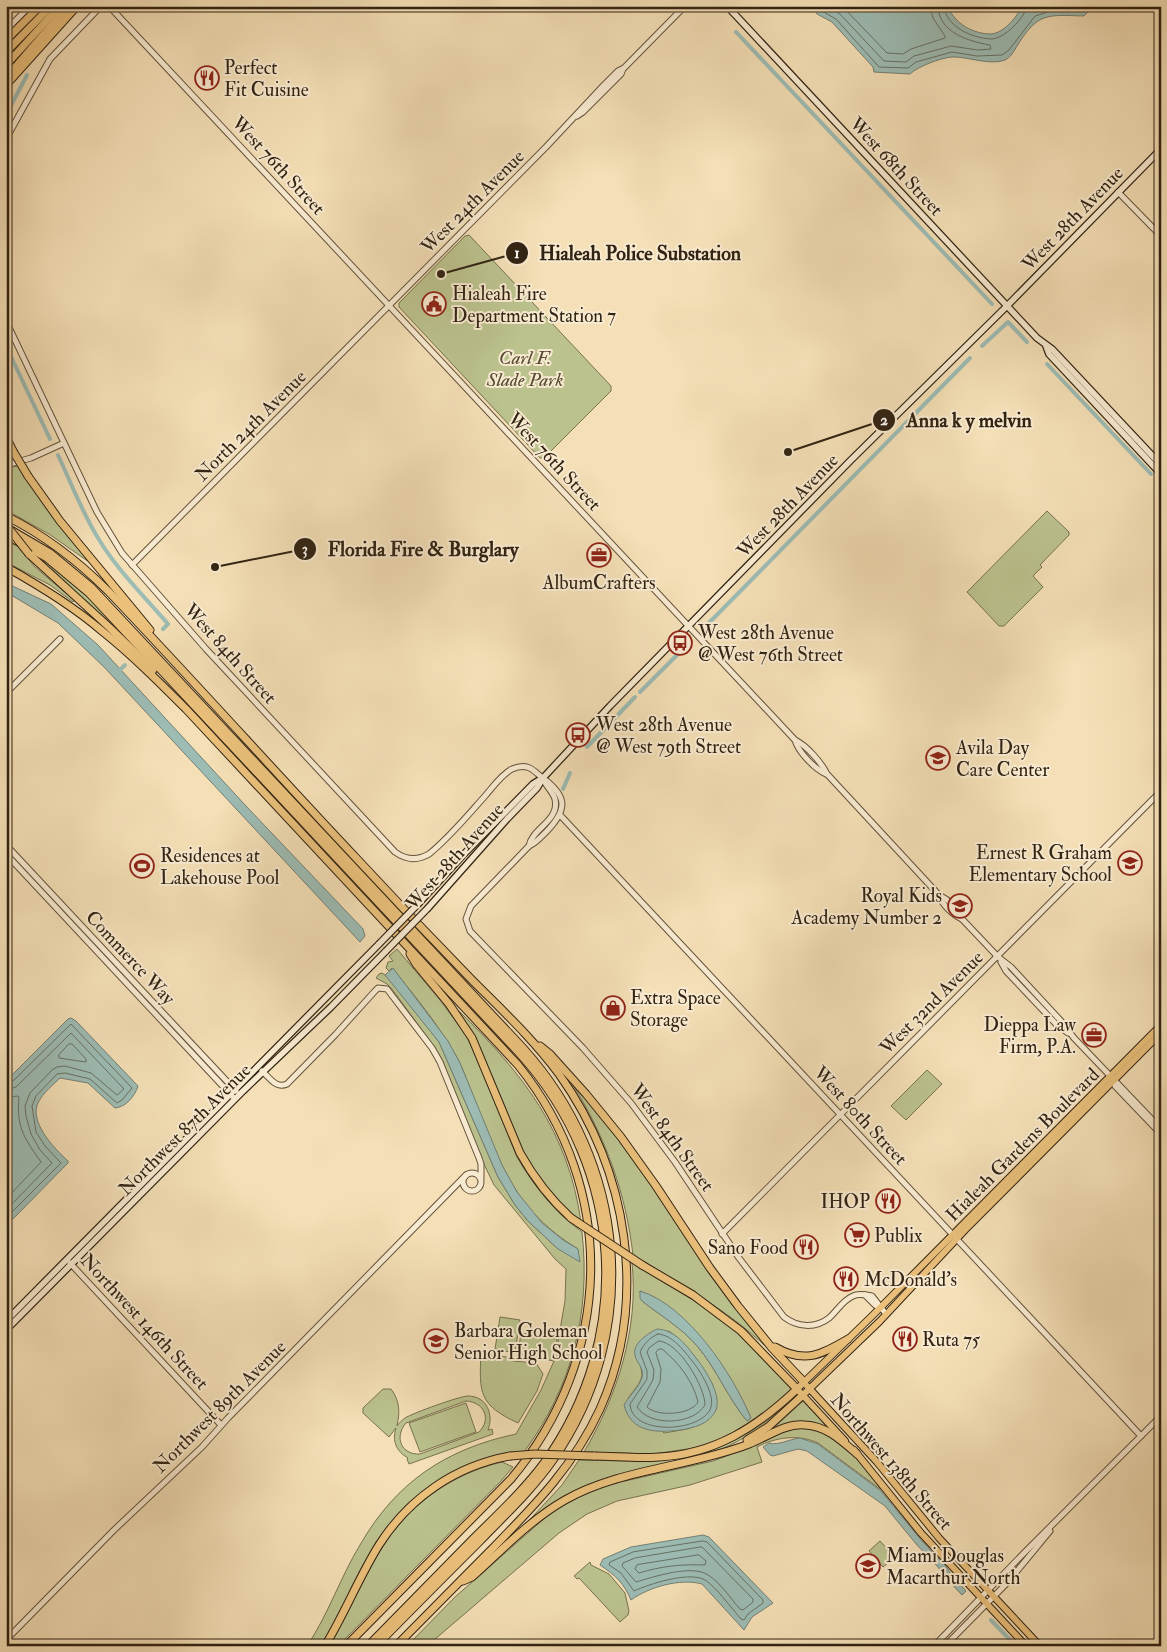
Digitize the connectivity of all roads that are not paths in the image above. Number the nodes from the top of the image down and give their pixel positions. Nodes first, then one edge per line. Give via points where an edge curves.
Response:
1 (30, 6) edge
2 (40, 6) edge
3 (52, 6) edge
4 (60, 6) edge
5 (68, 6) edge
6 (77, 6) edge
7 (100, 6) edge
8 (109, 6) edge
9 (685, 6) edge
10 (727, 6) edge
11 (6, 30) edge
12 (6, 40) edge
13 (6, 52) edge
14 (6, 65) edge
15 (8, 76) edge
16 (6, 85) edge
17 (6, 89) edge
18 (6, 139) edge
19 (1161, 149) edge
20 (1118, 192) junction
21 (1161, 236) edge
22 (389, 306) junction
23 (1007, 306) junction
24 (6, 321) edge
25 (1046, 346) junction
26 (6, 437) edge
27 (64, 442) junction
28 (6, 464) edge
29 (1161, 465) edge
30 (1161, 474) edge
31 (6, 516) edge
32 (6, 526) edge
33 (6, 535) edge
34 (132, 565) junction
35 (6, 568) edge
36 (688, 626) junction
37 (60, 639) dead end
38 (169, 656) junction
39 (6, 693) edge
40 (186, 709) junction
41 (543, 778) junction
42 (1161, 791) edge
43 (560, 815) junction
44 (6, 845) edge
45 (530, 846) junction
46 (6, 854) edge
47 (408, 859) joint
48 (404, 943) junction
49 (379, 944) joint
50 (386, 951) joint
51 (998, 957) junction
52 (1161, 1025) edge
53 (1161, 1033) edge
54 (531, 1040) junction
55 (278, 1046) junction
56 (262, 1071) junction
57 (1112, 1078) junction
58 (235, 1094) junction
59 (1136, 1109) junction
60 (840, 1114) junction
61 (1153, 1121) junction
62 (1161, 1129) edge
63 (1161, 1134) edge
64 (479, 1158) junction
65 (468, 1174) junction
66 (481, 1178) junction
67 (452, 1190) junction
68 (467, 1190) junction
69 (722, 1234) junction
70 (955, 1237) junction
71 (69, 1262) junction
72 (880, 1308) junction
73 (886, 1314) junction
74 (6, 1321) edge
75 (6, 1330) edge
76 (848, 1340) junction
77 (768, 1343) junction
78 (804, 1382) junction
79 (797, 1389) junction
80 (810, 1389) junction
81 (803, 1396) junction
82 (1161, 1416) edge
83 (221, 1425) junction
84 (1141, 1436) junction
85 (734, 1448) junction
86 (857, 1454) junction
87 (910, 1504) junction
88 (902, 1509) junction
89 (1059, 1518) junction
90 (458, 1584) junction
91 (988, 1590) junction
92 (994, 1596) junction
93 (980, 1598) junction
94 (986, 1604) junction
95 (6, 1640) edge
96 (325, 1646) edge
97 (346, 1646) edge
98 (368, 1646) edge
99 (376, 1646) edge
100 (396, 1646) edge
101 (934, 1646) edge
102 (945, 1646) edge
103 (1026, 1646) edge
104 (1040, 1646) edge

1 - 11 street
2 - 12 highway
3 - 13 highway
4 - 14 highway
5 - 15 highway
6 - 15 highway
7 - 18 street via 50,59
8 - 22 street, West 76th Street
9 - 22 street, West 24th Avenue
10 - 23 main road, West 68th Street
15 - 16 highway
15 - 17 highway
19 - 20 main road, West 28th Avenue
20 - 21 street
20 - 23 main road, West 28th Avenue
22 - 34 street, North 24th Avenue
22 - 36 street, West 76th Street
23 - 25 main road, West 68th Street
23 - 36 main road, West 28th Avenue
24 - 27 street, West 84th Street
25 - 29 main road, West 68th Street
25 - 30 main road, West 68th Street via 1049,354
26 - 38 highway, bridge via 28,476 60,521 140,616
27 - 28 street via 31,458
27 - 34 street, West 84th Street via 101,520
31 - 38 highway via 44,538 81,566
32 - 40 highway, bridge via 28,554 127,643
32 - 99 highway via 54,556 95,590 523,1048 566,1106 596,1172 610,1238 611,1294 601,1356 578,1419 553,1460 526,1495
33 - 98 highway via 47,558 89,593 520,1054 564,1114 592,1180 605,1248 604,1304 593,1362 574,1412 547,1458 520,1492
34 - 47 street, West 84th Street via 210,654 394,851
35 - 40 highway via 91,622
36 - 41 main road, West 28th Avenue
36 - 51 street, West 76th Street via 823,766 941,901
37 - 39 street
38 - 54 highway via 367,870
40 - 48 highway
41 - 43 street via 558,793 562,804
41 - 45 street via 554,797 555,810 530,840
41 - 47 street, West 28th Avenue via 528,768 511,770 431,853 419,859
41 - 49 main road, West 28th Avenue, bridge via 527,790
41 - 50 main road, West 28th Avenue, bridge
42 - 51 street, West 32nd Avenue
43 - 45 street
43 - 60 street, West 80th Street
44 - 58 street, Commerce Way
45 - 69 street, West 84th Street via 472,904 467,915 468,927 631,1103
46 - 58 street, Commerce Way
48 - 79 highway, bridge via 472,1038 520,1153 541,1188 570,1218 742,1331
48 - 97 highway via 518,1065 552,1115 570,1154 584,1199 590,1242 590,1294 573,1372 534,1449 504,1485
49 - 55 main road, Northwest 87th Avenue
50 - 56 main road, Northwest 87th Avenue
51 - 57 street, West 76th Street via 1006,971 1031,998
51 - 60 street, West 32nd Avenue
52 - 57 main road, Hialeah Gardens Boulevard
53 - 57 main road, Hialeah Gardens Boulevard
54 - 77 highway via 547,1051 610,1123 714,1274
54 - 90 highway via 579,1106 609,1171 625,1239 627,1286 624,1321 619,1352 606,1393 578,1451 547,1492
55 - 56 main road
55 - 58 main road, Northwest 87th Avenue
56 - 58 main road, Northwest 87th Avenue
56 - 64 street via 275,1084 286,1084 375,991 383,987 440,1062
57 - 59 street, West 76th Street via 1115,1086
57 - 61 street, West 76th Street
57 - 70 main road, Hialeah Gardens Boulevard
58 - 71 main road, Northwest 87th Avenue
58 - 71 main road, Northwest 87th Avenue via 183,1152
59 - 61 street
59 - 63 street, West 76th Street
60 - 69 street, West 32nd Avenue
60 - 70 street, West 80th Street
61 - 62 street, West 76th Street
64 - 65 street, Northwest 89th Avenue via 478,1166
64 - 66 street
65 - 66 street via 477,1174
65 - 67 street, Northwest 89th Avenue
65 - 68 street via 463,1183
66 - 68 street via 480,1188
67 - 68 street
67 - 83 street, Northwest 89th Avenue
69 - 72 street, West 84th Street via 772,1302 794,1323 806,1326 820,1323 858,1294 872,1296
70 - 72 main road, Hialeah Gardens Boulevard
70 - 73 main road, Hialeah Gardens Boulevard
70 - 84 street, West 80th Street
71 - 74 main road, Northwest 87th Avenue
71 - 75 main road, Northwest 87th Avenue
71 - 83 street, Northwest 146th Street
72 - 73 street, West 84th Street
72 - 76 main road, Hialeah Gardens Boulevard
73 - 80 main road, Hialeah Gardens Boulevard
76 - 77 highway via 826,1352 808,1356 790,1354
76 - 78 main road, Hialeah Gardens Boulevard
77 - 78 highway
78 - 79 main road, Hialeah Gardens Boulevard
78 - 80 main road, Northwest 138th Street
79 - 81 main road, Northwest 138th Street
79 - 96 highway, bridge via 756,1425 702,1450 659,1457 510,1456 458,1473 420,1497 407,1510 379,1547
80 - 81 main road, Hialeah Gardens Boulevard
80 - 87 main road, Northwest 138th Street
81 - 85 highway via 768,1427
81 - 86 main road, Northwest 138th Street
82 - 84 street
83 - 95 street, Northwest 89th Avenue via 202,1448 114,1530
84 - 89 street
85 - 86 highway via 787,1427 804,1425 832,1434
85 - 90 highway via 613,1480 577,1493 549,1510 472,1577
86 - 88 main road, Northwest 138th Street
87 - 88 main road
87 - 91 main road, Northwest 138th Street
88 - 93 main road, Northwest 138th Street
89 - 91 street
89 - 92 street via 1034,1552
90 - 100 highway
91 - 92 main road, Northwest 138th Street
91 - 93 street
92 - 94 street
92 - 104 main road, Northwest 138th Street
93 - 94 main road, Northwest 138th Street
93 - 101 street
94 - 102 street
94 - 103 main road, Northwest 138th Street

